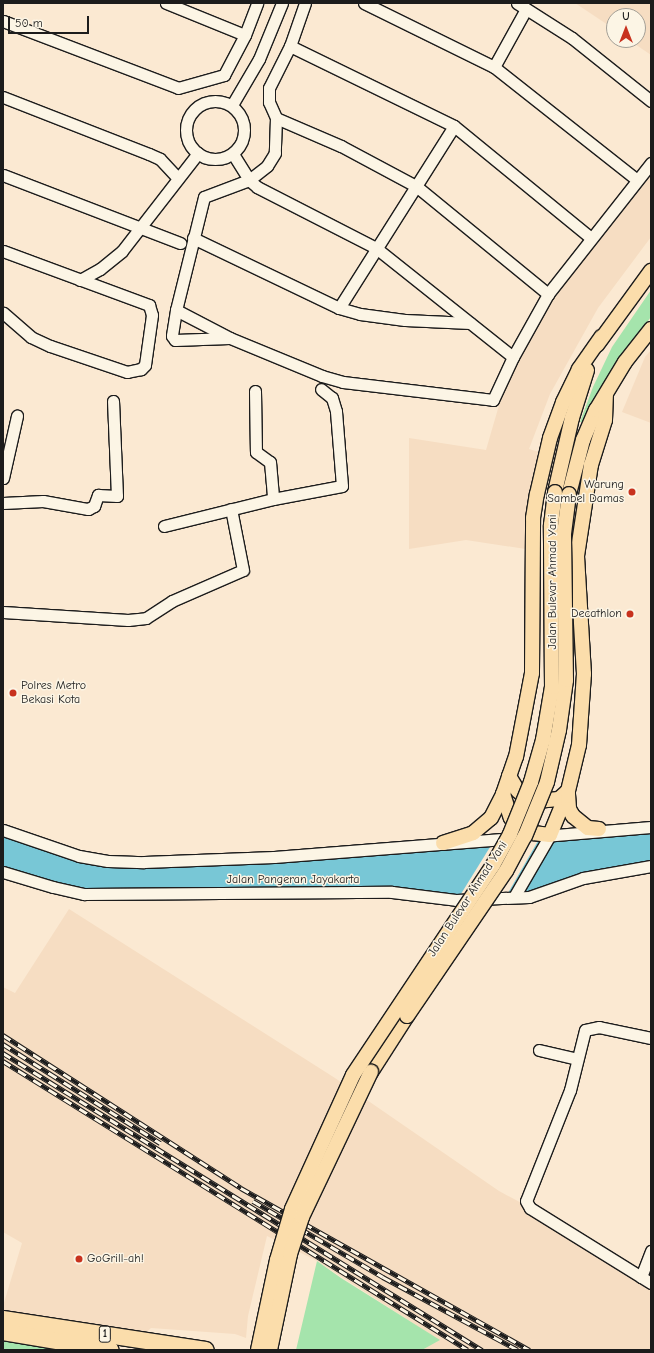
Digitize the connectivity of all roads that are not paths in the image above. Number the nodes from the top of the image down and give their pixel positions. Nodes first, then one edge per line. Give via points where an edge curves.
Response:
1 (166, 3) edge
2 (257, 3) edge
3 (282, 3) edge
4 (305, 3) edge
5 (364, 3) edge
6 (516, 3) edge
7 (526, 9) junction
8 (3, 21) edge
9 (245, 35) junction
10 (290, 46) junction
11 (494, 68) junction
12 (3, 97) edge
13 (651, 101) edge
14 (232, 105) junction
15 (276, 118) junction
16 (454, 126) junction
17 (198, 153) junction
18 (233, 154) junction
19 (651, 163) edge
20 (3, 175) edge
21 (178, 178) junction
22 (249, 180) junction
23 (637, 180) junction
24 (416, 186) junction
25 (142, 228) junction
26 (193, 238) junction
27 (591, 238) junction
28 (180, 243) dead end
29 (376, 248) junction
30 (4, 255) edge
31 (651, 271) edge
32 (80, 280) junction
33 (548, 294) junction
34 (339, 308) junction
35 (176, 310) junction
36 (3, 313) edge
37 (470, 323) junction
38 (651, 329) edge
39 (601, 337) junction
40 (230, 338) junction
41 (513, 357) junction
42 (321, 389) dead end
43 (255, 391) dead end
44 (606, 395) junction
45 (113, 401) dead end
46 (17, 416) dead end
47 (4, 471) edge
48 (273, 499) junction
49 (3, 503) edge
50 (231, 509) junction
51 (164, 526) dead end
52 (3, 612) edge
53 (509, 776) junction
54 (568, 791) junction
55 (503, 794) junction
56 (651, 827) edge
57 (599, 829) junction
58 (3, 830) edge
59 (548, 840) junction
60 (443, 843) junction
61 (651, 866) edge
62 (3, 872) edge
63 (514, 897) junction
64 (651, 1038) edge
65 (539, 1050) dead end
66 (577, 1059) junction
67 (651, 1251) edge
68 (641, 1277) junction
69 (651, 1283) edge
70 (3, 1319) edge
71 (3, 1332) edge
72 (111, 1350) edge
73 (206, 1350) edge
74 (258, 1350) edge
75 (270, 1350) edge

1 - 9 street
2 - 9 street
3 - 14 street via 259,59
4 - 10 street
5 - 11 street
6 - 7 street
7 - 11 street
7 - 13 street via 572,38
8 - 9 street via 178,88 224,75
10 - 15 street via 269,88 268,102
10 - 16 street
11 - 23 street
12 - 21 street via 160,159
14 - 17 street via 212,100 203,103 188,117 186,137
14 - 18 street via 239,112 245,129 244,138
15 - 22 street via 275,153 267,166
15 - 24 street via 340,146
16 - 24 street
16 - 27 street
17 - 18 street via 215,159
17 - 21 street
18 - 22 street
19 - 23 street
20 - 25 street
21 - 25 street
22 - 26 street via 204,196
22 - 29 street via 269,195
23 - 27 street
24 - 29 street
24 - 33 street
25 - 28 street
25 - 32 street via 112,261
26 - 34 street
26 - 35 street
27 - 33 street
29 - 34 street
29 - 37 street
30 - 32 street
31 - 39 main road, Jalan Bulevar Ahmad Yani
32 - 36 street via 143,302 152,309 145,365 141,369 127,372 50,346 31,337
33 - 41 street
34 - 37 street via 360,314 405,320
35 - 40 street
35 - 40 street via 172,336 175,340
37 - 41 street
38 - 44 main road, Jalan Bulevar Ahmad Yani via 625,362
39 - 53 main road via 579,369 563,402 549,443 537,494 532,537 532,673 521,739
39 - 74 main road, Jalan Bulevar Ahmad Yani, bridge via 583,379 555,492 551,525 552,687 543,740 531,782 493,865 353,1075 292,1209 277,1260
40 - 41 street via 308,371 343,382 489,401 496,398
42 - 48 street via 332,398 336,411 342,486
43 - 48 street via 256,452 270,462
44 - 54 main road via 605,420 591,465 577,556 584,674 579,745
44 - 75 main road, Jalan Bulevar Ahmad Yani, bridge via 596,410 583,440 569,494 564,534 566,680 559,730 547,782 525,836 506,871 370,1072 302,1217 290,1254
45 - 49 street via 116,496 98,495 94,506 88,509 44,501
46 - 47 street
48 - 50 street
50 - 51 street
50 - 52 street via 243,570 172,601 146,618 128,620
53 - 54 main road via 518,791 526,798 559,799
53 - 55 main road
54 - 57 main road via 569,809 573,816 588,828
54 - 59 main road
55 - 59 main road via 511,818 518,826
55 - 60 main road via 491,818 483,827
56 - 57 street, Jalan Pangeran Jayakarta
57 - 59 street, Jalan Pangeran Jayakarta
58 - 60 street, Jalan Pangeran Jayakarta via 79,856 108,861 274,858
59 - 60 street, Jalan Pangeran Jayakarta
59 - 63 street
61 - 63 street, Jalan Pangeran Jayakarta via 583,878 529,897
62 - 63 street, Jalan Pangeran Jayakarta via 53,888 84,894 392,892 456,900
64 - 66 street via 589,1027 582,1034
65 - 66 street
66 - 68 street via 570,1090 526,1205
67 - 68 street
68 - 69 street
70 - 73 highway, 1
71 - 72 highway, 1

